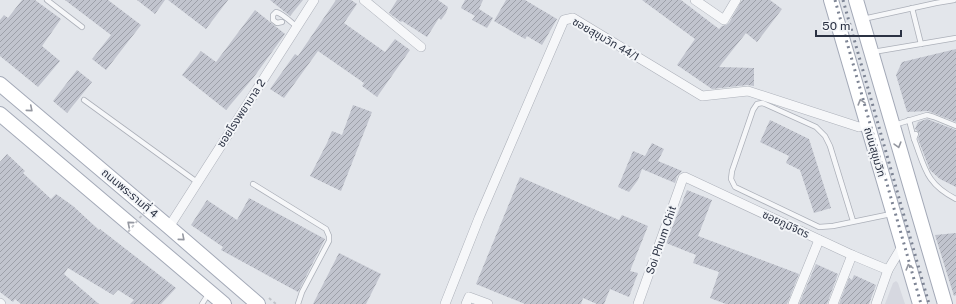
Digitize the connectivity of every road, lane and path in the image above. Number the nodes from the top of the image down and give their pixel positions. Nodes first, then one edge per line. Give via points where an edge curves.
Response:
1 (47, 0) edge
2 (314, 0) edge
3 (364, 0) edge
4 (695, 0) edge
5 (736, 0) edge
6 (831, 0) edge
7 (856, 0) edge
8 (954, 0) edge
9 (912, 8) junction
10 (288, 20) junction
11 (862, 20) junction
12 (282, 22) junction
13 (82, 27) dead end
14 (297, 27) junction
15 (277, 28) dead end
16 (956, 38) edge
17 (921, 44) junction
18 (421, 48) dead end
19 (871, 52) junction
20 (0, 84) edge
21 (84, 100) dead end
22 (0, 114) edge
23 (909, 120) junction
24 (867, 125) junction
25 (892, 125) junction
26 (956, 126) edge
27 (685, 176) joint
28 (198, 182) junction
29 (253, 184) dead end
30 (956, 200) edge
31 (153, 202) dead end
32 (893, 214) junction
33 (853, 222) junction
34 (169, 227) junction
35 (128, 232) dead end
36 (819, 240) junction
37 (903, 245) junction
38 (852, 255) junction
39 (888, 270) junction
40 (210, 292) junction
41 (202, 304) edge
42 (224, 304) edge
43 (258, 304) edge
44 (298, 304) edge
45 (445, 304) edge
46 (466, 304) edge
47 (488, 304) edge
48 (638, 304) edge
49 (793, 304) edge
50 (833, 304) edge
51 (876, 304) edge
52 (920, 304) edge
53 (944, 304) edge

1 - 13 lane
2 - 14 street, ซอยโรงพยาบาล 2
3 - 18 street
4 - 5 street via 724,20
24 -> 6 main road, ถนนสุขุมวิท
7 - 11 main road
8 - 9 lane
9 - 11 lane
9 - 17 lane
10 - 12 lane
10 - 12 lane via 280,13 274,13 274,22
10 - 14 lane
11 - 19 main road
12 - 15 lane
14 - 28 street, ซอยโรงพยาบาล 2
16 - 17 lane
17 - 19 lane
19 - 25 main road
20 -> 34 main road, ถนนพระรามที่ 4
21 - 28 lane
40 -> 22 main road
23 - 25 lane
23 - 26 lane via 934,116
23 - 30 lane via 928,177
24 - 32 main road, ถนนสุขุมวิท
24 - 45 street, ซอยสุขุมวิท 44/1 via 860,127 748,90 702,96 573,18 567,18 482,211
25 -> 53 main road
27 - 36 street, ซอยภูมิจิตร
27 - 48 street, Soi Phum Chit
28 - 34 street, ซอยโรงพยาบาล 2
29 - 44 lane via 326,230 329,236 329,241
31 - 35 path, bridge
32 - 33 lane
32 - 37 main road, ถนนสุขุมวิท
33 - 33 lane via 830,146 822,132 768,105 757,104 731,174 735,187 819,227
34 -> 43 main road, ถนนพระรามที่ 4
36 - 38 street, ซอยภูมิจิตร
36 - 49 street
37 - 39 street
52 -> 37 main road, ถนนสุขุมวิท
38 - 39 street, ซอยภูมิจิตร
38 - 50 street
39 - 51 street
40 - 41 lane
40 - 42 main road
46 - 47 street via 469,297

